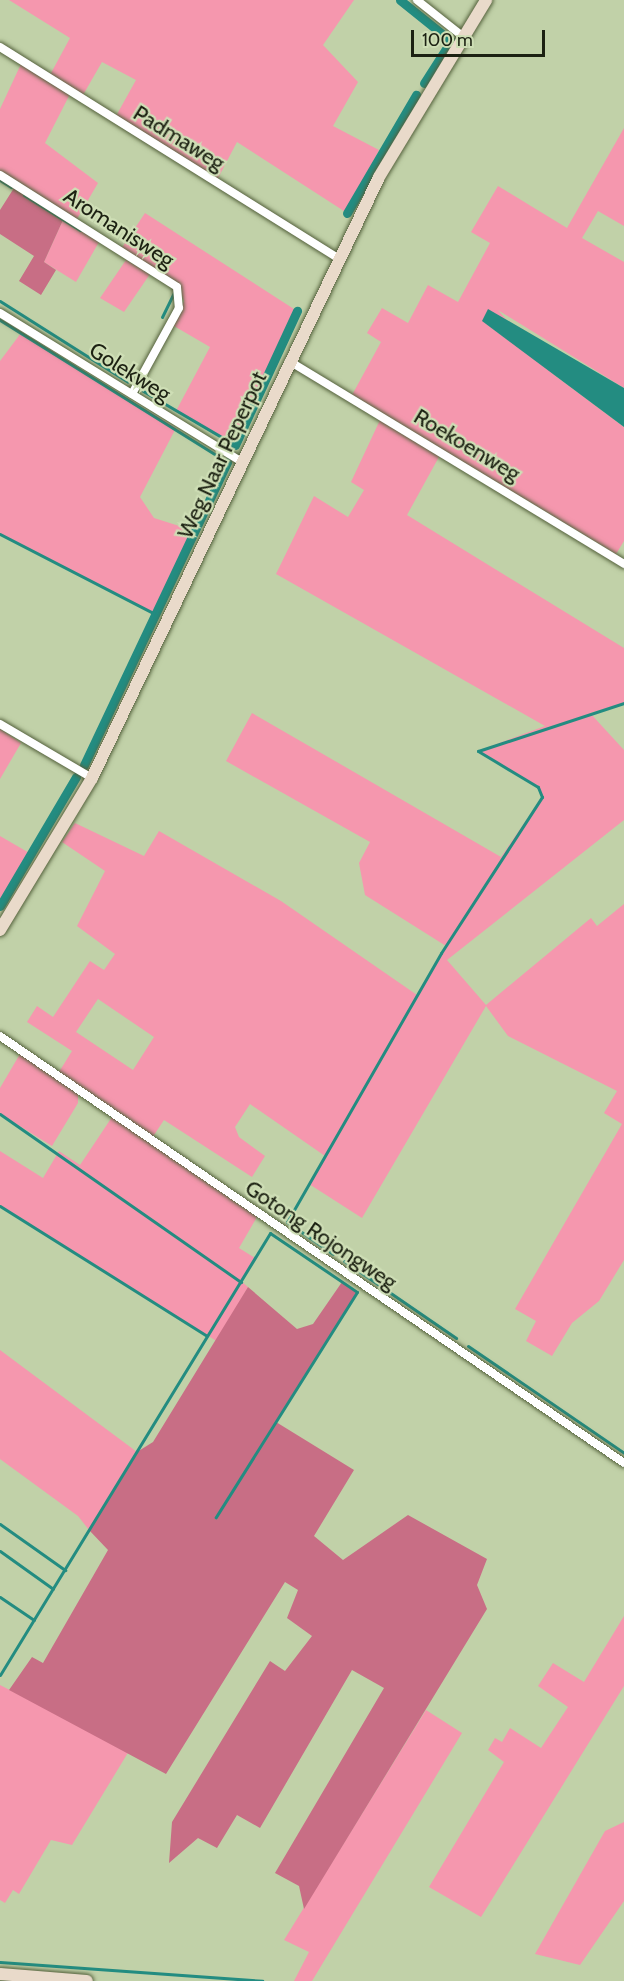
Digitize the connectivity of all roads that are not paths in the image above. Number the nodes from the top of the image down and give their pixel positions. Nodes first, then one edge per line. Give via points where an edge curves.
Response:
1 (417, 0) edge
2 (486, 0) edge
3 (466, 39) junction
4 (0, 47) edge
5 (0, 175) edge
6 (339, 259) junction
7 (0, 313) edge
8 (289, 361) junction
9 (132, 394) junction
10 (241, 461) junction
11 (624, 564) edge
12 (0, 724) edge
13 (92, 778) junction
14 (0, 930) edge
15 (0, 1036) edge
16 (624, 1463) edge
17 (0, 1974) edge
18 (87, 1981) edge

1 - 3 street
2 - 3 street, Weg Naar Peperpot
3 - 6 street, Weg Naar Peperpot via 379,177
4 - 6 street, Padmaweg
5 - 9 street, Aromanisweg via 177,287 179,308
6 - 8 street, Weg Naar Peperpot
7 - 9 street, Golekweg
8 - 10 street, Weg Naar Peperpot
8 - 11 street, Roekoenweg
9 - 10 street, Golekweg
10 - 13 street, Weg Naar Peperpot
12 - 13 street
13 - 14 street, Weg Naar Peperpot
15 - 16 street, Gotong Rojongweg
17 - 18 street

